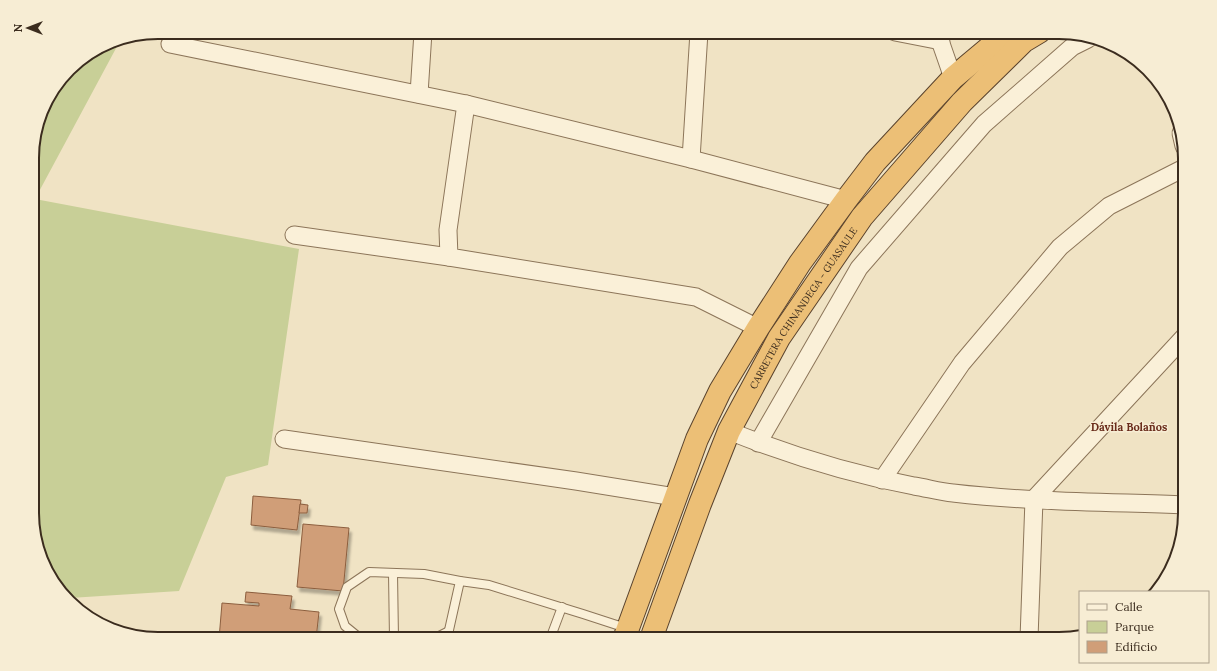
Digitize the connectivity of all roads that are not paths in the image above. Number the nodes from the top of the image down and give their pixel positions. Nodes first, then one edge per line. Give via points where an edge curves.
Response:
1 (423, 39) edge
2 (699, 39) edge
3 (940, 39) edge
4 (1000, 39) edge
5 (1027, 39) edge
6 (1083, 42) edge
7 (170, 44) dead end
8 (953, 78) junction
9 (419, 94) junction
10 (466, 104) junction
11 (692, 159) junction
12 (1178, 171) edge
13 (846, 200) junction
14 (294, 236) dead end
15 (449, 257) junction
16 (758, 328) junction
17 (1178, 343) edge
18 (729, 431) junction
19 (284, 439) dead end
20 (758, 443) junction
21 (882, 480) junction
22 (675, 497) junction
23 (1034, 499) junction
24 (1178, 505) edge
25 (393, 573) junction
26 (460, 582) junction
27 (562, 607) junction
28 (352, 632) edge
29 (394, 632) edge
30 (449, 632) edge
31 (553, 632) edge
32 (621, 632) edge
33 (627, 632) edge
34 (654, 632) edge
35 (1029, 632) edge

1 - 9 street
2 - 11 street
3 - 8 street
4 - 8 highway
5 - 18 highway, CARRETERA CHINANDEGA - GUASAULE via 962,102 862,217 779,338
6 - 20 street via 1072,47 984,124 859,268
7 - 9 street
8 - 13 highway via 875,162
9 - 10 street
10 - 11 street
10 - 15 street via 448,230
11 - 13 street
12 - 21 street via 1109,206 1060,247 962,363
13 - 16 highway via 800,263
14 - 15 street
15 - 16 street via 696,297
16 - 22 highway via 720,391 697,439
17 - 23 street
18 - 20 street
18 - 34 highway, CARRETERA CHINANDEGA - GUASAULE
19 - 22 street
20 - 21 street
21 - 23 street via 952,493
22 - 33 highway
23 - 24 street
23 - 35 street
25 - 26 lane via 424,574
25 - 28 lane via 369,572 347,587 339,609 345,626
25 - 29 lane
26 - 27 lane via 489,585
26 - 30 lane
27 - 31 lane
27 - 32 lane

